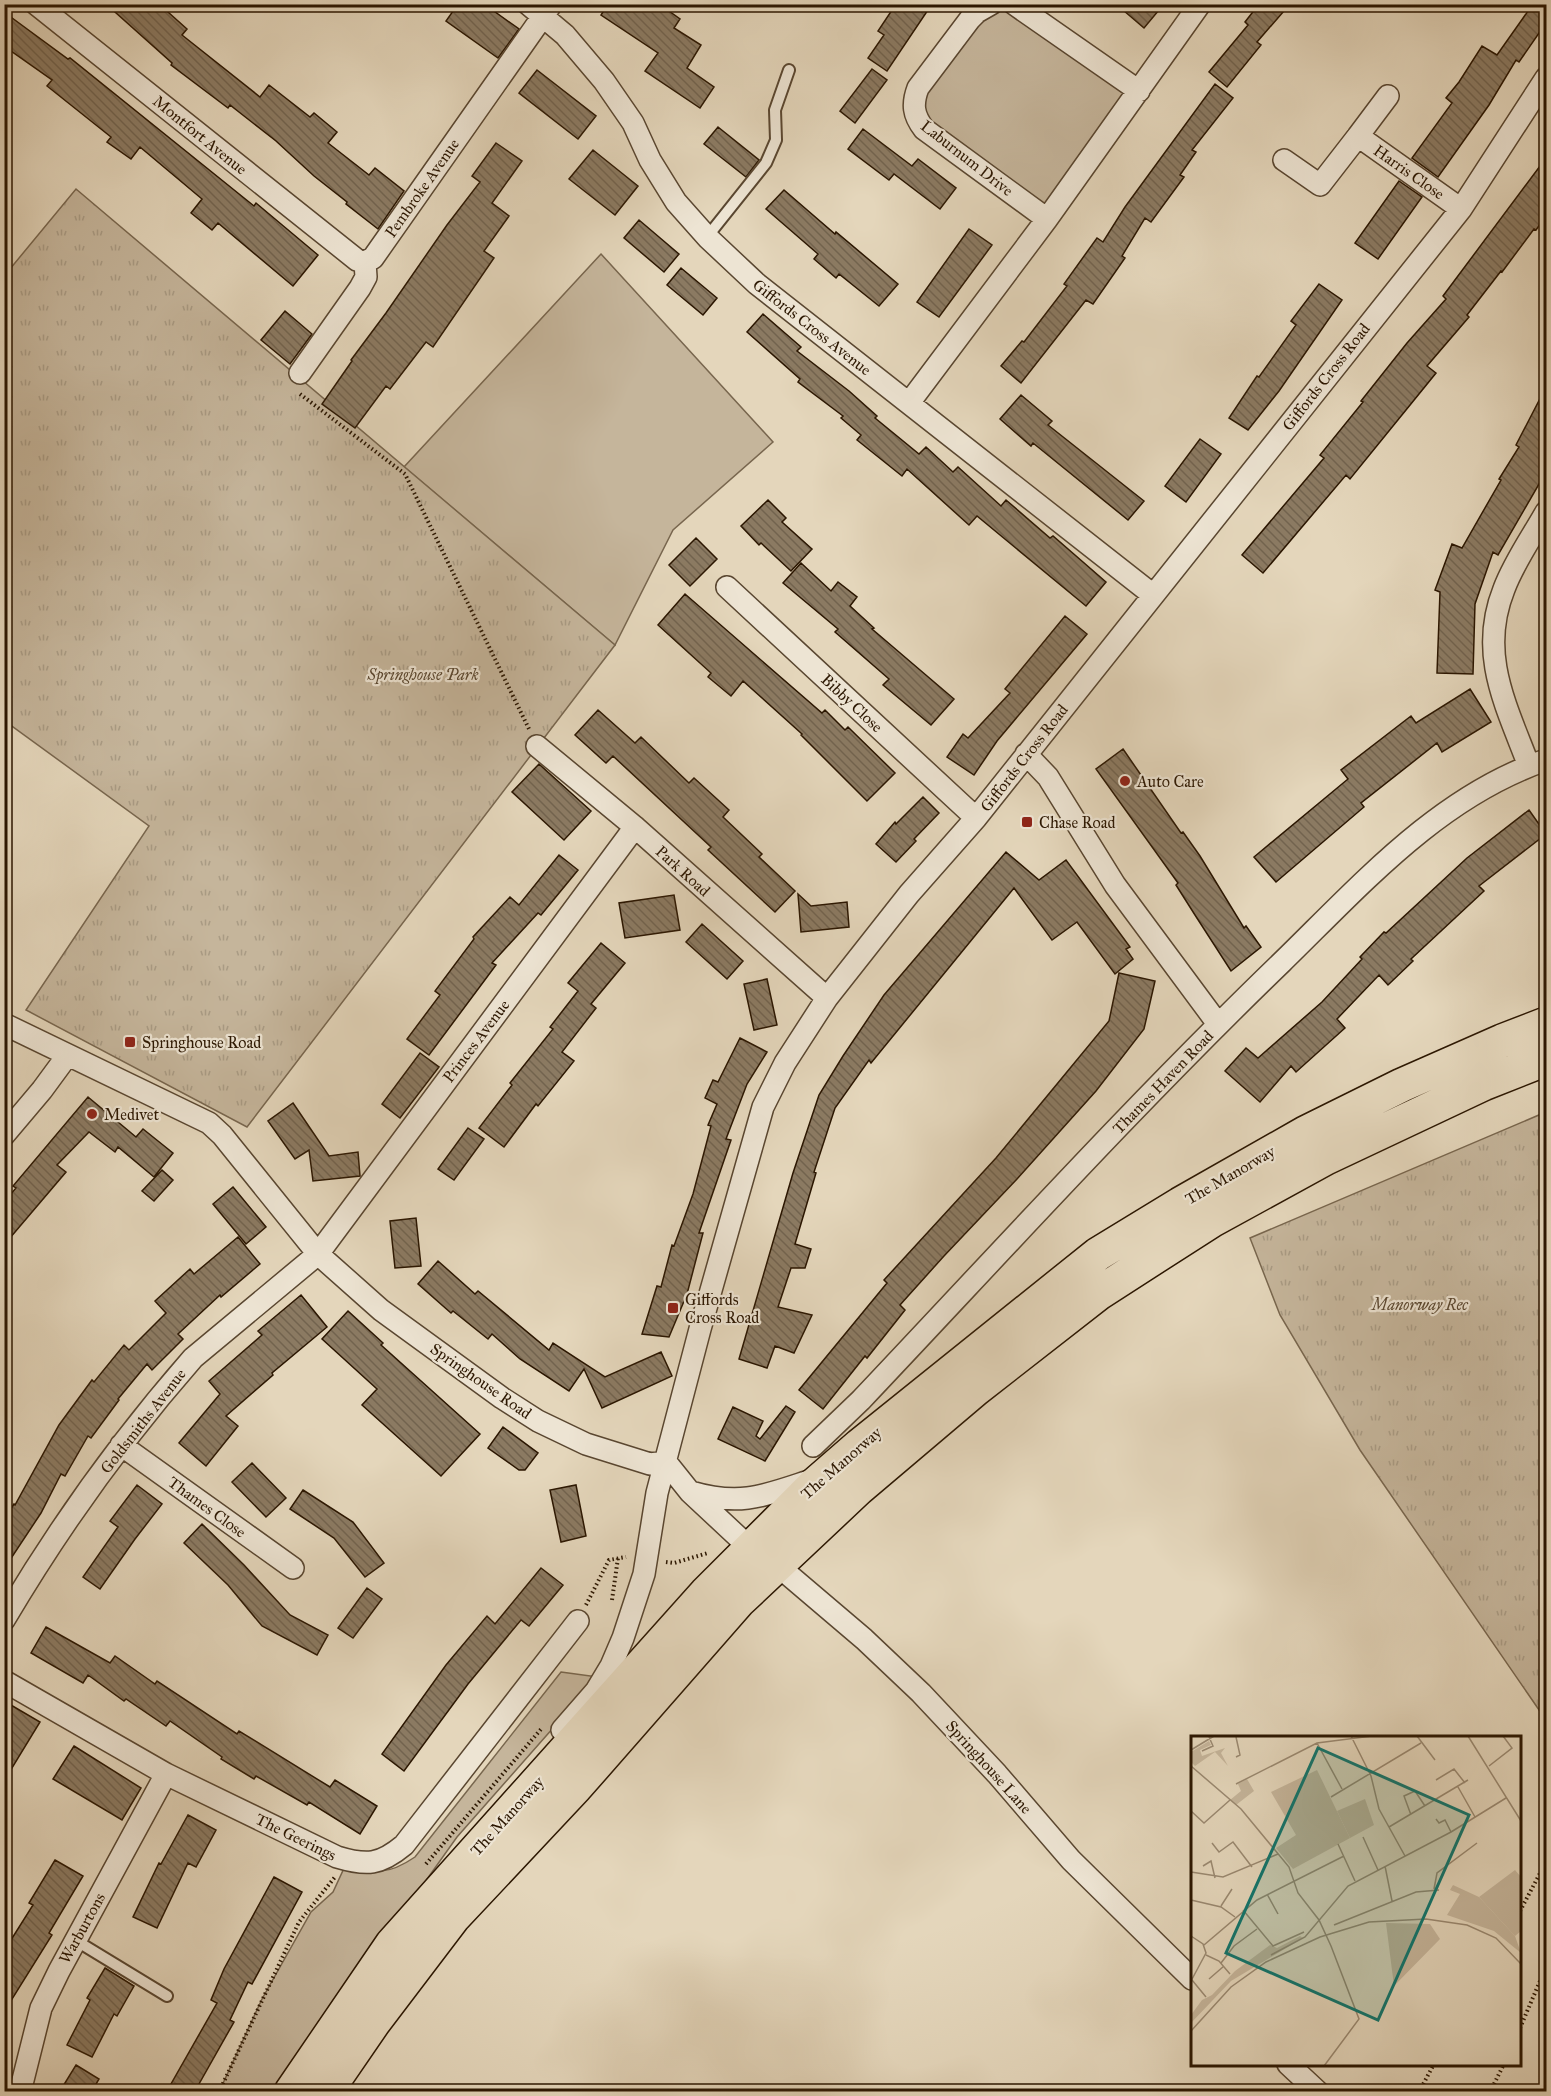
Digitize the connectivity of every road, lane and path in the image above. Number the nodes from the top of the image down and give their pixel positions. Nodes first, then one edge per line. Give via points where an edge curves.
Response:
1 (36, 4) edge
2 (991, 4) edge
3 (1014, 4) edge
4 (1200, 4) edge
5 (541, 8) edge
6 (789, 70) dead end
7 (1546, 78) edge
8 (1139, 91) junction
9 (1388, 96) dead end
10 (1358, 136) junction
11 (1284, 160) dead end
12 (1461, 209) junction
13 (1047, 219) junction
14 (706, 237) junction
15 (365, 262) junction
16 (300, 373) joint
17 (909, 403) junction
18 (1546, 512) edge
19 (727, 587) dead end
20 (1153, 595) junction
21 (537, 746) joint
22 (1026, 754) junction
23 (1538, 763) edge
24 (976, 818) junction
25 (635, 827) junction
26 (827, 998) junction
27 (4, 1024) edge
28 (1218, 1024) junction
29 (1546, 1024) edge
30 (67, 1056) junction
31 (1546, 1059) edge
32 (4, 1135) edge
33 (318, 1254) junction
34 (121, 1445) junction
35 (813, 1446) dead end
36 (666, 1462) junction
37 (824, 1476) junction
38 (690, 1492) junction
39 (654, 1513) junction
40 (750, 1548) junction
41 (696, 1557) dead end
42 (618, 1558) dead end
43 (657, 1562) dead end
44 (777, 1565) junction
45 (293, 1568) dead end
46 (4, 1620) edge
47 (578, 1621) joint
48 (4, 1681) edge
49 (166, 1774) junction
50 (1546, 1862) edge
51 (342, 1870) dead end
52 (1521, 1909) edge
53 (75, 1940) junction
54 (392, 1944) junction
55 (1546, 1967) edge
56 (1191, 1977) edge
57 (167, 1995) dead end
58 (1521, 2026) edge
59 (1290, 2066) edge
60 (1433, 2066) edge
61 (1502, 2066) edge
62 (20, 2091) edge
63 (219, 2091) edge
64 (291, 2091) edge
65 (327, 2091) edge
66 (1318, 2091) edge
67 (1419, 2091) edge
68 (1490, 2091) edge

1 - 15 street, Montfort Avenue via 357,260
2 - 13 street, Laburnum Drive via 970,19 918,88 914,110 924,129
3 - 8 street
4 - 8 street
5 - 14 street, Giffords Cross Avenue via 604,81 633,123 676,202
5 - 15 street, Pembroke Avenue via 373,258
6 - 14 lane via 775,110 776,140 771,154
7 - 12 street, Giffords Cross Road
8 - 13 street
9 - 10 street, Harris Close
10 - 11 street, Harris Close via 1320,186
10 - 12 street, Harris Close
12 - 20 street, Giffords Cross Road
13 - 17 street
14 - 17 street, Giffords Cross Avenue via 757,284
15 - 16 street via 366,277 360,288
16 - 21 path via 293,388 405,474
17 - 20 street, Giffords Cross Avenue
18 - 23 street via 1504,586 1493,634 1498,684
19 - 24 street, Bibby Close
20 - 22 street, Giffords Cross Road
21 - 25 street, Park Road
22 - 24 street, Giffords Cross Road
22 - 28 street via 1048,777 1115,885
23 - 28 street, Thames Haven Road via 1456,804 1390,857
24 - 26 street, Giffords Cross Road via 909,894
25 - 26 street, Park Road
25 - 33 street, Princes Avenue
26 - 36 street, Giffords Cross Road via 785,1063 763,1107
27 - 30 street, Springhouse Road
28 - 35 street, Thames Haven Road
29 - 37 main road, The Manorway via 1402,1085 1305,1133 1098,1254
30 - 32 street
30 - 33 street, Springhouse Road via 209,1123
31 - 44 main road, The Manorway via 1483,1084 1326,1158 1211,1221 1099,1293 976,1389 858,1489
33 - 34 street, Goldsmiths Avenue via 193,1358
33 - 36 street, Springhouse Road via 381,1310 538,1421 586,1444 650,1464
34 - 45 street, Thames Close
34 - 46 street, Goldsmiths Avenue
36 - 38 street
36 - 39 street, Giffords Cross Road
37 - 38 street via 769,1495 736,1500
37 - 40 main road, The Manorway
38 - 39 street via 672,1493
38 - 40 street
39 - 54 street, Giffords Cross Road via 644,1574 623,1638 596,1691 528,1770
40 - 44 street, Springhouse Lane
40 - 54 main road, The Manorway
41 - 43 path via 674,1563
42 - 47 path via 609,1560
44 - 56 street, Springhouse Lane via 921,1693 1071,1860
44 - 65 main road, The Manorway via 739,1601 576,1787 453,1918
47 - 49 street, The Geerings via 404,1845 389,1857 357,1863 337,1857
48 - 49 street, The Geerings
49 - 53 street, Warburtons
50 - 52 path
51 - 63 path via 299,1922
53 - 57 lane
53 - 62 street, Warburtons via 41,2008
54 - 64 main road, The Manorway
55 - 58 path
59 - 66 street
60 - 67 path
61 - 68 path

